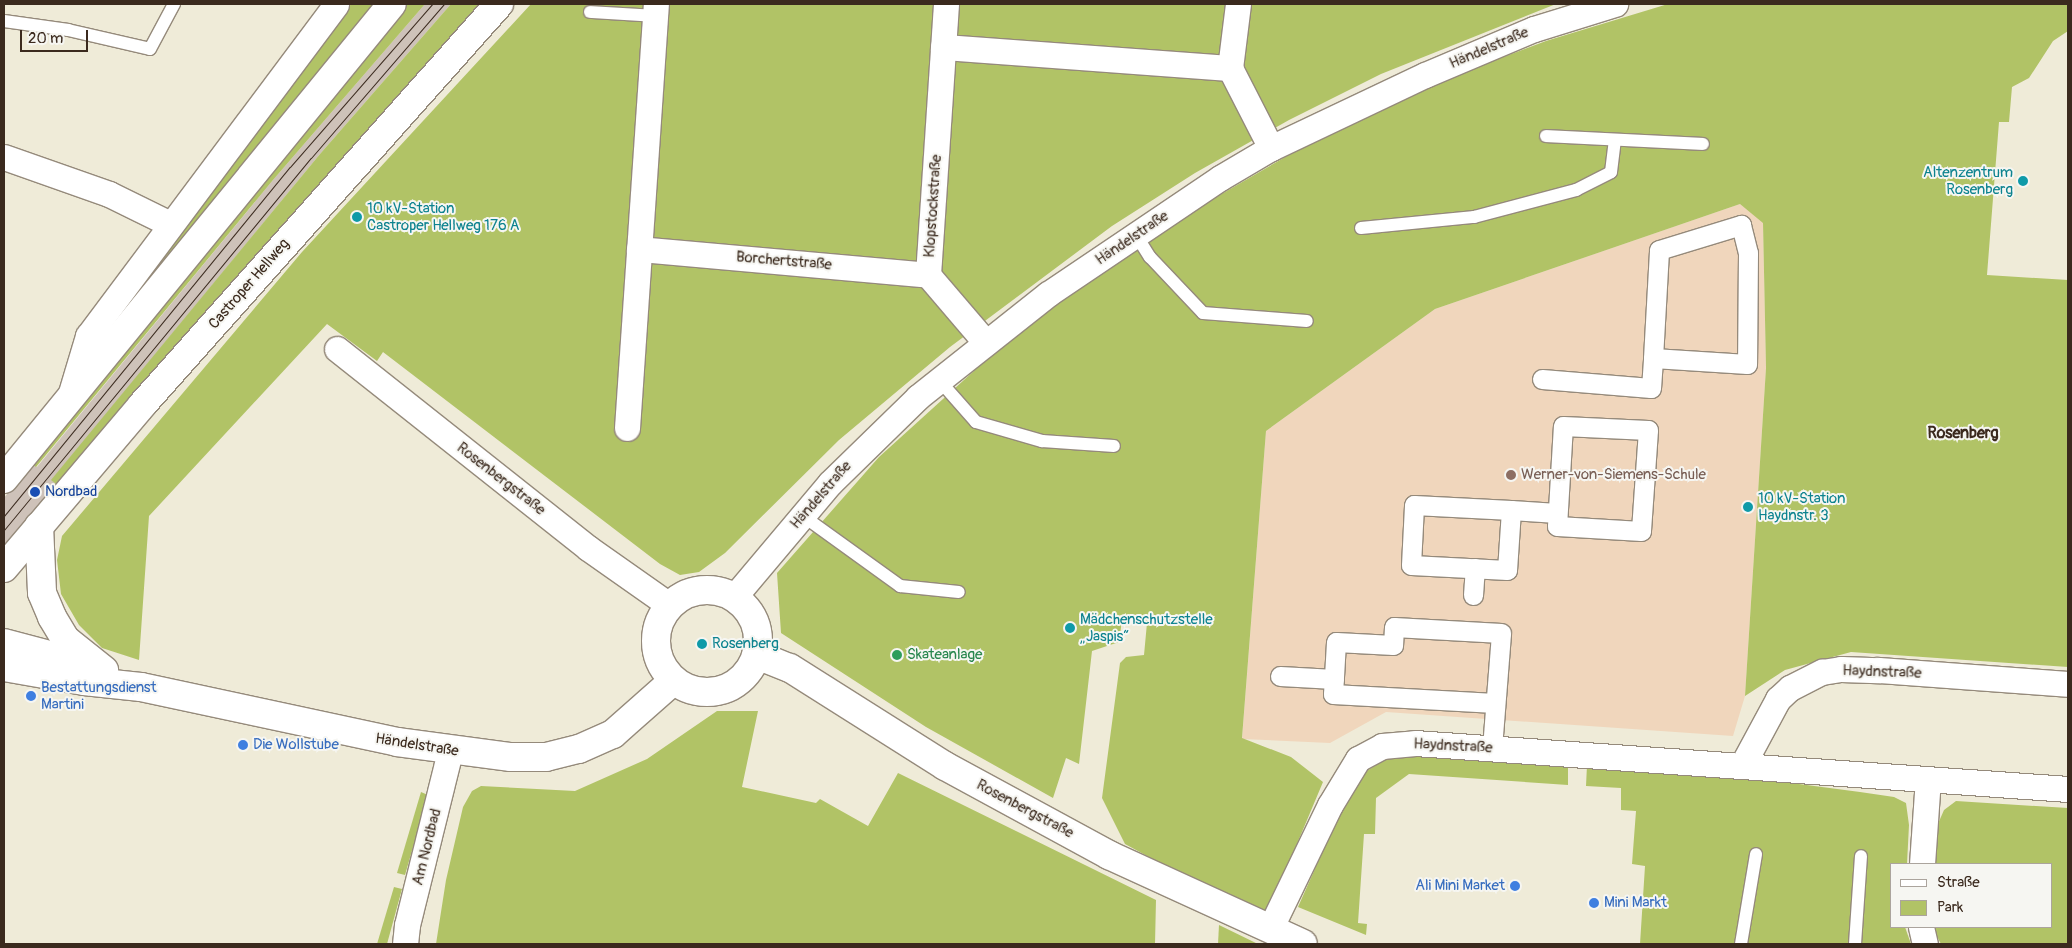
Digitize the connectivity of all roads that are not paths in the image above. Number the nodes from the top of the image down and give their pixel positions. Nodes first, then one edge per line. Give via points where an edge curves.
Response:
1 (174, 4) edge
2 (336, 4) edge
3 (392, 4) edge
4 (499, 4) edge
5 (946, 4) edge
6 (1238, 4) edge
7 (1615, 4) edge
8 (656, 10) edge
9 (1574, 10) edge
10 (590, 12) dead end
11 (4, 21) edge
12 (943, 47) junction
13 (1230, 68) junction
14 (1546, 136) dead end
15 (1616, 141) junction
16 (1703, 144) dead end
17 (1271, 148) junction
18 (4, 157) edge
19 (170, 224) junction
20 (1361, 228) dead end
21 (1136, 235) junction
22 (639, 249) junction
23 (928, 275) junction
24 (1307, 321) dead end
25 (986, 343) junction
26 (337, 349) dead end
27 (1653, 358) junction
28 (1542, 379) dead end
29 (939, 380) junction
30 (70, 396) junction
31 (627, 428) dead end
32 (1114, 446) dead end
33 (4, 479) edge
34 (1511, 510) junction
35 (1557, 513) junction
36 (803, 516) junction
37 (38, 526) junction
38 (4, 568) edge
39 (1475, 568) junction
40 (959, 592) dead end
41 (1473, 595) dead end
42 (734, 597) junction
43 (669, 605) junction
44 (4, 643) edge
45 (757, 655) junction
46 (4, 667) edge
47 (104, 670) junction
48 (1280, 676) dead end
49 (1334, 679) junction
50 (673, 681) junction
51 (2068, 684) edge
52 (141, 686) junction
53 (1495, 703) junction
54 (1492, 748) junction
55 (450, 751) junction
56 (1744, 764) junction
57 (1928, 779) junction
58 (2068, 789) edge
59 (1756, 854) dead end
60 (1861, 856) dead end
61 (1922, 863) edge
62 (1921, 928) edge
63 (1270, 929) junction
64 (405, 944) edge
65 (1304, 944) edge
66 (1741, 944) edge
67 (1855, 944) edge
68 (1925, 944) edge

1 - 11 lane via 150,49 68,30
2 - 19 street
3 - 30 street
4 - 37 street, Castroper Hellweg
5 - 12 street, Klopstockstraße
6 - 13 street
7 - 9 street, Händelstraße
8 - 10 lane
8 - 22 street
9 - 17 street, Händelstraße via 1425,75
12 - 13 street
12 - 23 street, Klopstockstraße
13 - 17 street
14 - 15 lane
15 - 16 lane
15 - 20 lane via 1611,172 1576,190 1474,217
17 - 21 street, Händelstraße
18 - 19 street via 109,194
19 - 30 street via 88,336
21 - 24 lane via 1150,257 1203,313
21 - 25 street, Händelstraße via 1048,294
22 - 23 street, Borchertstraße via 749,265
22 - 31 street
23 - 25 street, Klopstockstraße
25 - 29 street, Händelstraße
26 - 43 street, Rosenbergstraße via 588,548
27 - 27 street via 1659,250 1741,226 1748,253 1748,364
27 - 28 street via 1651,388
29 - 32 lane via 976,422 1042,441
29 - 36 street, Händelstraße via 843,468
30 - 33 street
34 - 35 street
34 - 39 street via 1507,570
34 - 39 street via 1414,505 1410,564
35 - 35 street via 1563,426 1648,430 1642,532 1556,526
36 - 40 lane via 900,586
36 - 42 street, Händelstraße
37 - 38 street, Castroper Hellweg
37 - 47 street, Händelstraße via 42,593 52,617 65,639
39 - 41 street
42 - 43 street via 718,591 700,590 683,594
42 - 45 street via 755,622
43 - 50 street via 658,623 654,644 660,665
44 - 47 street, Händelstraße
45 - 50 street via 749,671 736,684 719,692 695,692
45 - 63 street, Rosenbergstraße via 790,668 945,766 1110,855
46 - 52 street, Händelstraße via 84,681
47 - 52 street, Händelstraße
48 - 49 street
49 - 53 street via 1333,694
49 - 53 street via 1336,642 1393,644 1394,627 1501,633
50 - 55 street, Händelstraße via 613,734 579,749 546,757 511,758
51 - 56 street, Haydnstraße via 1878,670 1822,672 1790,688 1778,699
52 - 55 street, Händelstraße via 346,732
53 - 54 street
54 - 56 street, Haydnstraße
54 - 63 street, Haydnstraße via 1415,743 1382,746 1358,759 1330,805
55 - 64 street, Am Nordbad
56 - 57 street, Haydnstraße
57 - 58 street, Haydnstraße
57 - 61 street
59 - 66 lane
60 - 67 lane
62 - 68 street
63 - 65 street, Rosenbergstraße

